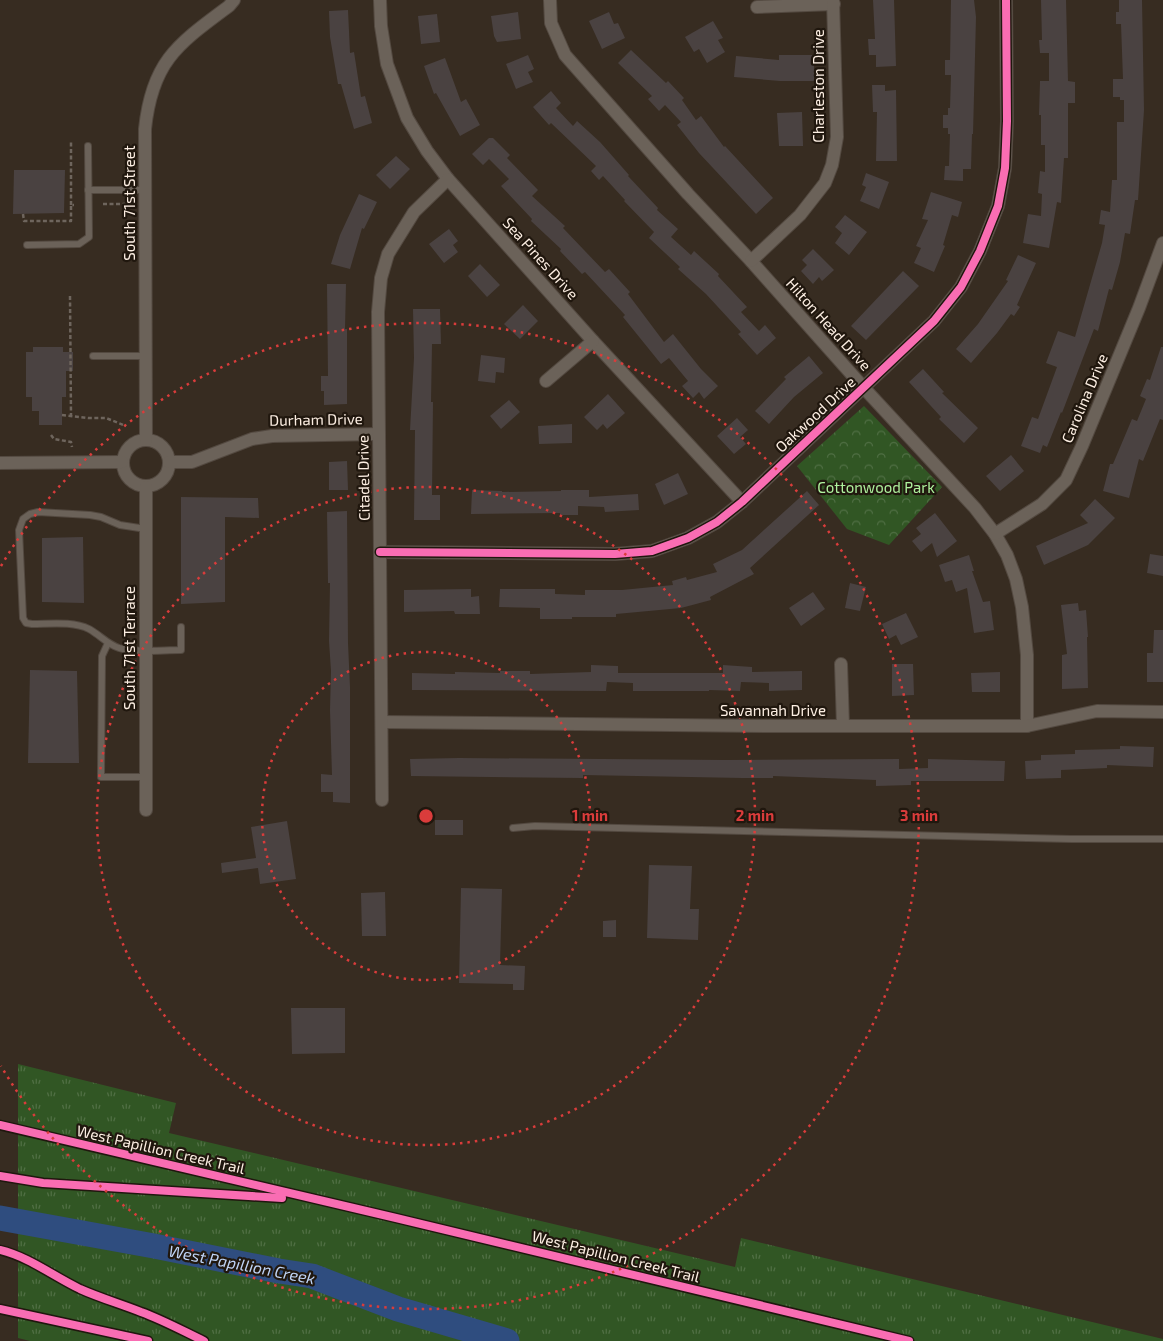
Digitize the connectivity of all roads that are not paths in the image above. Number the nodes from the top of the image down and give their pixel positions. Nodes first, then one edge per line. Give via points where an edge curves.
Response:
1 (234, 0) edge
2 (380, 0) edge
3 (550, 0) edge
4 (1006, 0) edge
5 (833, 2) edge
6 (756, 7) dead end
7 (88, 146) dead end
8 (448, 179) junction
9 (88, 190) junction
10 (145, 190) junction
11 (1163, 243) edge
12 (27, 245) dead end
13 (751, 260) junction
14 (593, 341) junction
15 (93, 356) dead end
16 (145, 356) junction
17 (546, 381) dead end
18 (863, 386) junction
19 (378, 434) junction
20 (146, 440) junction
21 (122, 462) junction
22 (169, 462) junction
23 (0, 463) edge
24 (146, 487) junction
25 (742, 502) junction
26 (146, 529) junction
27 (995, 534) junction
28 (380, 552) junction
29 (181, 626) dead end
30 (108, 643) junction
31 (145, 650) junction
32 (841, 664) dead end
33 (1163, 712) edge
34 (382, 722) junction
35 (843, 726) junction
36 (1027, 726) junction
37 (145, 777) junction
38 (382, 800) dead end
39 (146, 810) dead end
40 (513, 828) dead end
41 (1163, 839) edge

1 - 10 street, South 71st Street via 174,50 155,82 145,129
2 - 8 street, Sea Pines Drive via 387,64 407,118
3 - 13 street, Hilton Head Drive via 552,24 565,55
4 - 18 street, Oakwood Drive via 1007,121 1005,168 998,206 980,251 960,287 934,321
5 - 6 street
5 - 13 street, Charleston Drive via 837,137 832,164 825,184 800,215
7 - 9 lane
8 - 14 street, Sea Pines Drive
8 - 19 street, Citadel Drive via 414,212 388,254 381,278
9 - 10 lane
9 - 12 lane via 89,237 80,244
10 - 16 street, South 71st Street
11 - 27 street, Carolina Drive via 1066,480 1042,504
13 - 18 street, Hilton Head Drive
14 - 17 street
14 - 25 street, Sea Pines Drive
15 - 16 lane
16 - 20 street, South 71st Street
18 - 25 street, Oakwood Drive
18 - 27 street, Hilton Head Drive
19 - 22 street, Durham Drive via 272,436 252,439 192,462
19 - 28 street, Citadel Drive
20 - 21 street via 127,448
20 - 22 street via 163,448
21 - 23 street
21 - 24 street via 130,481
22 - 24 street via 168,472 162,480
24 - 26 street, South 71st Terrace
25 - 28 street, Oakwood Drive via 717,522 688,538 652,550 616,554
26 - 30 lane via 90,515 38,512 23,519 19,530 22,610 26,623 76,625 90,630
26 - 31 street, South 71st Terrace
27 - 36 street, Hilton Head Drive via 1016,579 1022,607 1027,655
28 - 34 street, Citadel Drive
29 - 31 lane via 181,650
30 - 31 lane via 120,648
30 - 37 lane via 102,656 101,777
31 - 37 street, South 71st Terrace
32 - 35 street
33 - 36 street, Savannah Drive via 1097,711
34 - 35 street, Savannah Drive
34 - 38 street, Citadel Drive
35 - 36 street, Savannah Drive
37 - 39 street, South 71st Terrace
40 - 41 lane

